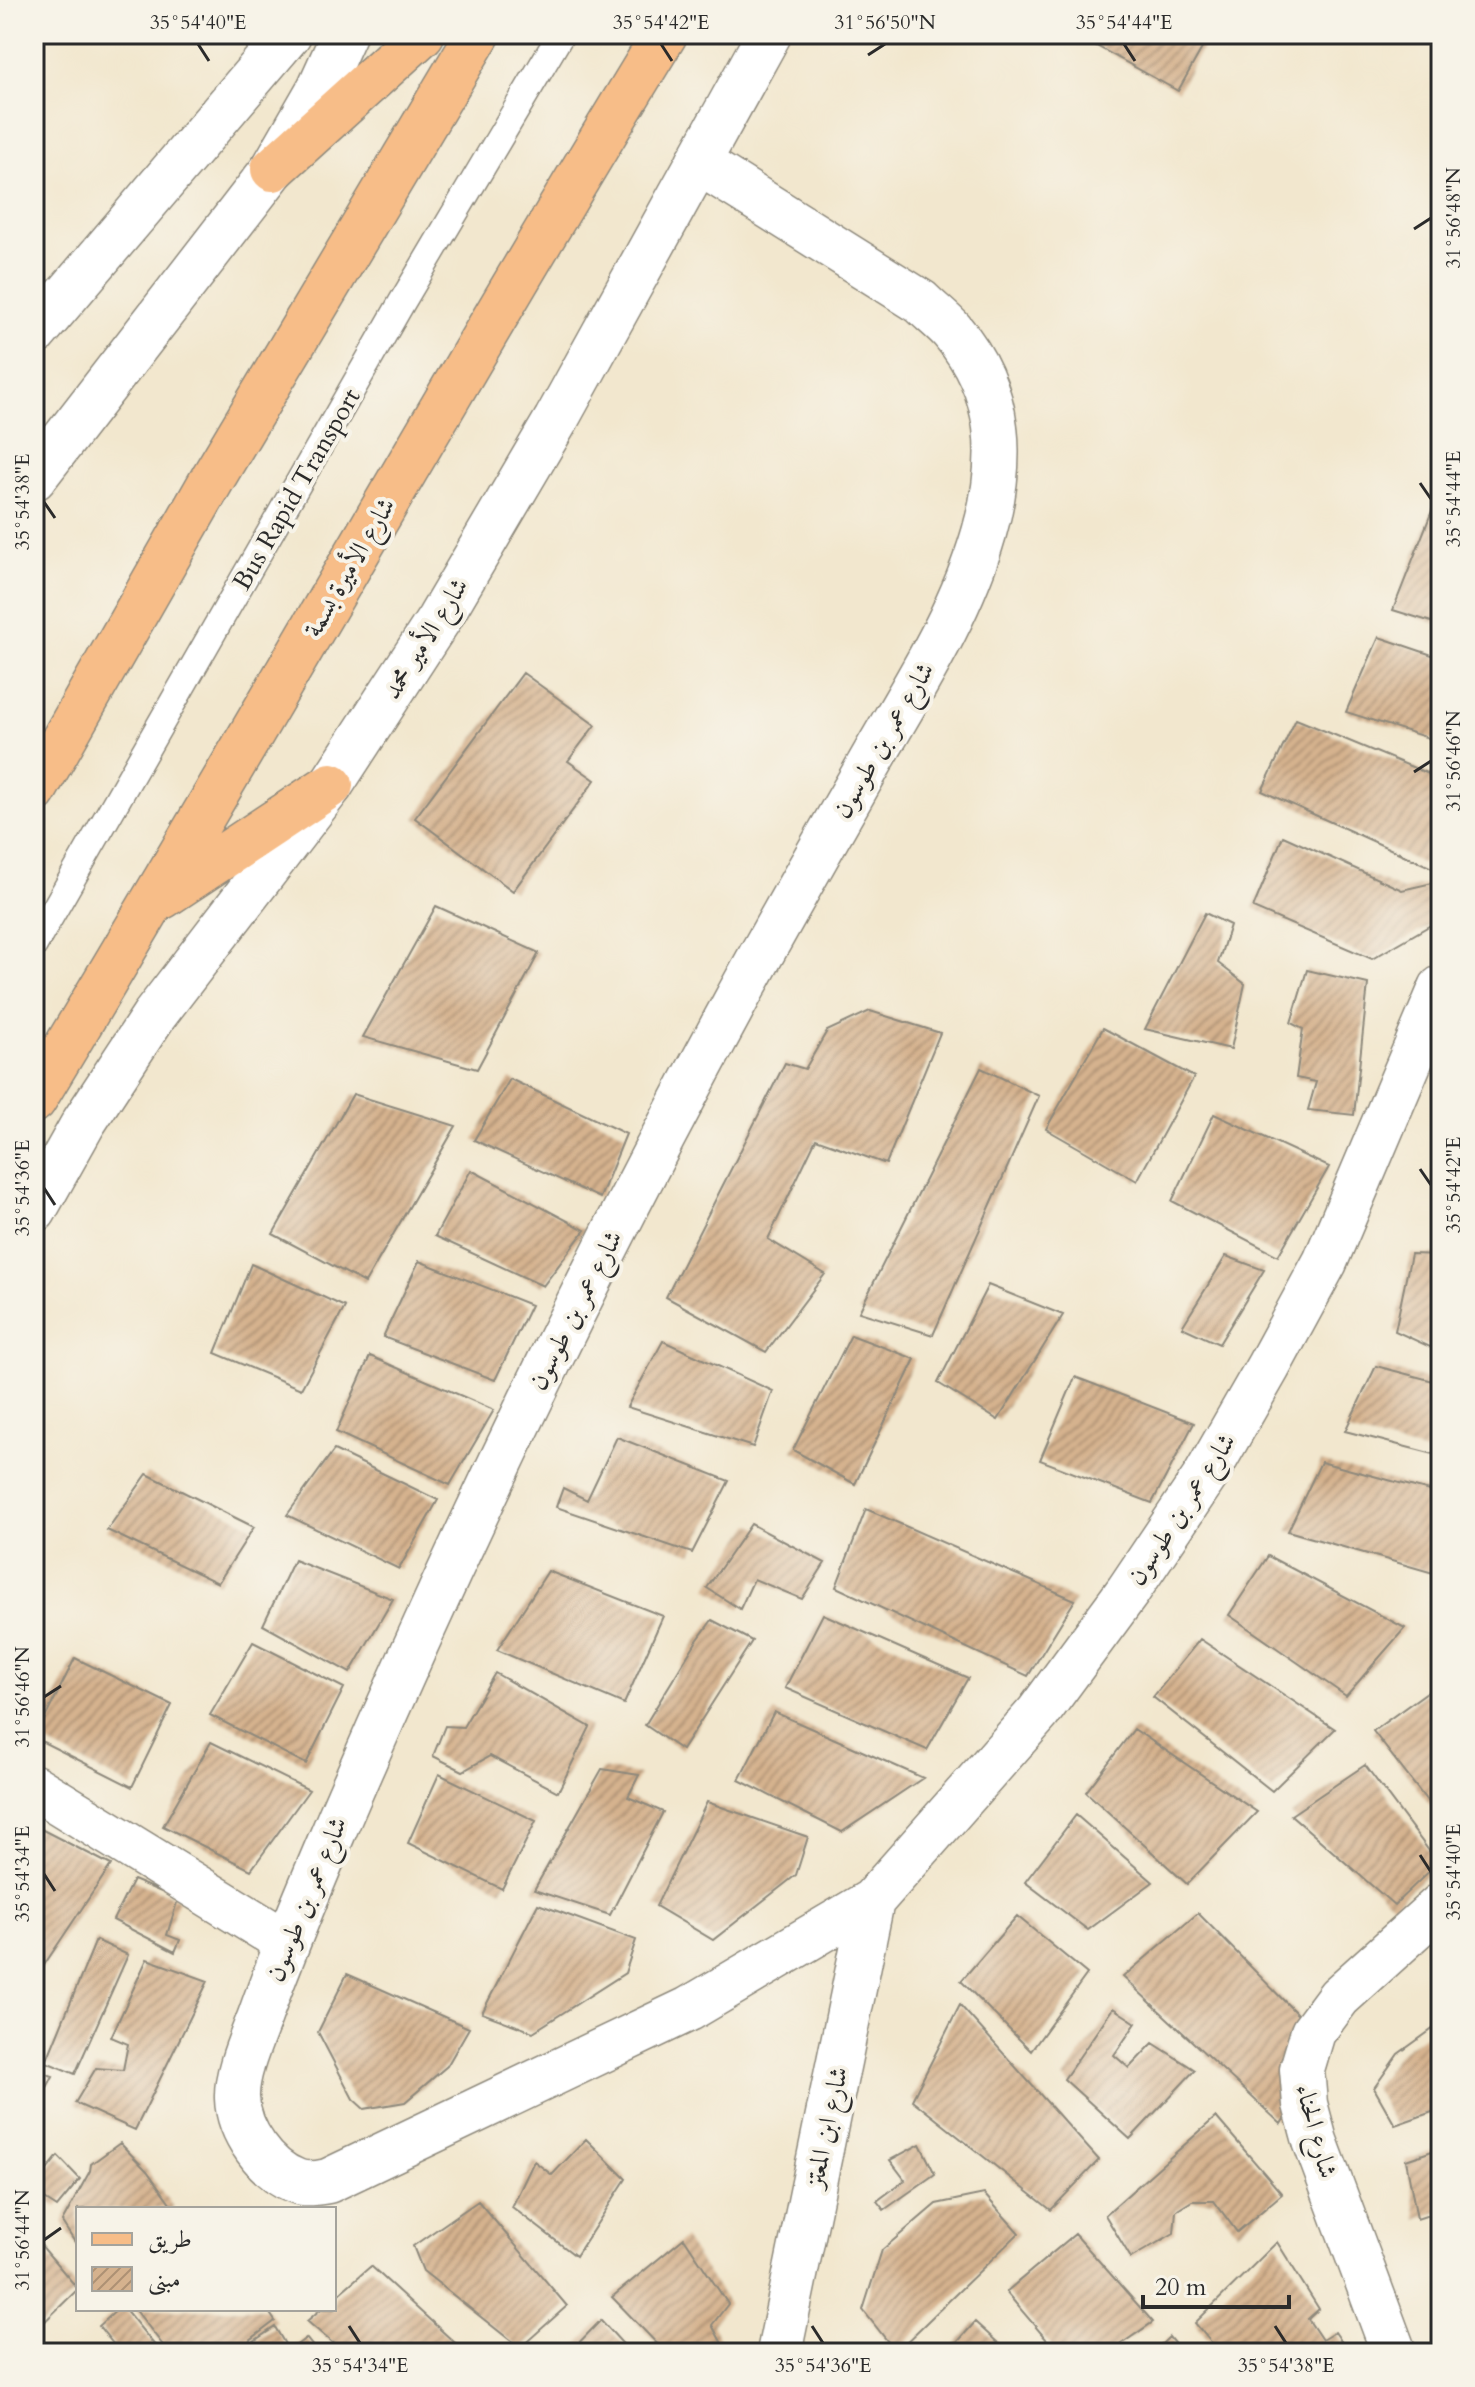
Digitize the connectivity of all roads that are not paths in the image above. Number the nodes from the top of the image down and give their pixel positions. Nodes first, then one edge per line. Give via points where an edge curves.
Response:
1 (289, 34) edge
2 (344, 34) edge
3 (422, 34) edge
4 (478, 34) edge
5 (561, 34) edge
6 (665, 34) edge
7 (769, 34) edge
8 (698, 162) junction
9 (273, 169) junction
10 (34, 334) edge
11 (34, 478) edge
12 (331, 785) junction
13 (34, 791) edge
14 (153, 903) junction
15 (34, 945) edge
16 (1441, 988) edge
17 (34, 1100) edge
18 (34, 1211) edge
19 (34, 1787) edge
20 (872, 1901) junction
21 (1441, 1905) edge
22 (286, 1942) junction
23 (779, 2353) edge
24 (1394, 2353) edge

1 - 10 street
2 - 9 street
3 - 9 main road
4 - 13 main road
5 - 15 lane, Bus Rapid Transport
6 - 14 main road, شارع الأميرة بسمة
7 - 8 street, شارع الأمير محمد
8 - 12 street, شارع الأمير محمد via 463,579
8 - 22 street, شارع عمر بن طوسون via 921,302 949,328 989,393 997,431 997,469 985,529 966,588 939,644 674,1113 572,1313 468,1529
9 - 11 street
12 - 14 main road
12 - 18 street, شارع الأمير محمد via 153,1017
14 - 17 main road, شارع الأميرة بسمة
16 - 20 street, شارع عمر بن طوسون via 1325,1262 1206,1475 1038,1713
19 - 22 street
20 - 22 street, شارع عمر بن طوسون via 689,2009 313,2184 296,2181 265,2160 243,2128 236,2096 244,2058
20 - 23 street, شارع ابن المعتز
21 - 24 street, شارع الحناء via 1339,1997 1313,2032 1302,2069 1315,2141

